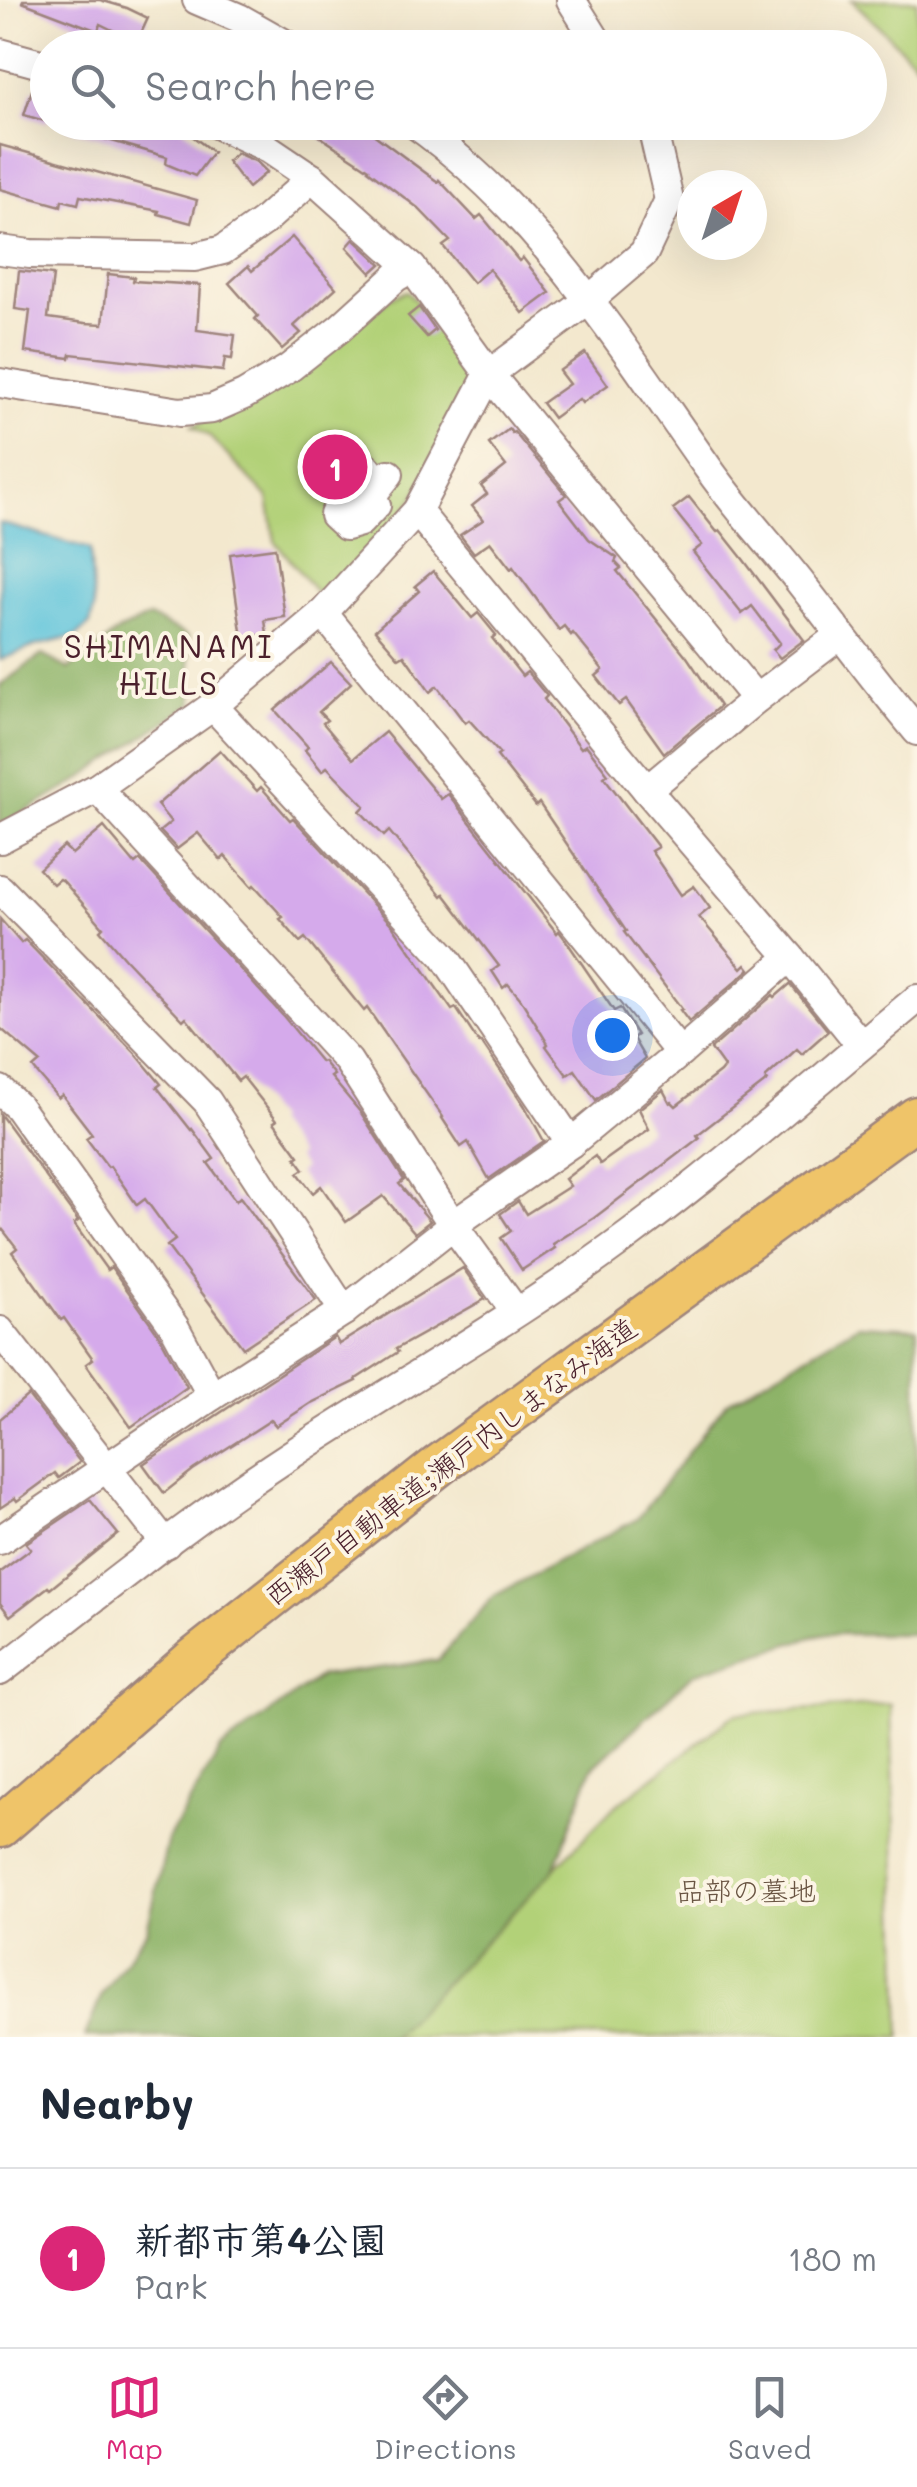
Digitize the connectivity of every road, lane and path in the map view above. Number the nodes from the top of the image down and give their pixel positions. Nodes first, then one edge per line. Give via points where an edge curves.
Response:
1 (197, 0) edge
2 (571, 0) edge
3 (260, 30) edge
4 (590, 30) edge
5 (0, 53) edge
6 (30, 61) edge
7 (251, 140) edge
8 (435, 140) edge
9 (656, 140) edge
10 (312, 178) junction
11 (0, 250) edge
12 (412, 268) junction
13 (589, 300) junction
14 (490, 374) junction
15 (0, 383) edge
16 (417, 511) junction
17 (323, 612) junction
18 (840, 635) junction
19 (756, 699) junction
20 (213, 706) junction
21 (917, 731) edge
22 (97, 788) junction
23 (647, 790) junction
24 (0, 840) edge
25 (0, 889) edge
26 (790, 957) junction
27 (917, 999) edge
28 (861, 1045) junction
29 (680, 1053) junction
30 (0, 1090) edge
31 (917, 1116) edge
32 (570, 1142) junction
33 (452, 1225) junction
34 (344, 1311) junction
35 (516, 1312) junction
36 (0, 1331) edge
37 (9, 1362) edge
38 (212, 1396) junction
39 (106, 1469) junction
40 (0, 1540) edge
41 (166, 1544) junction
42 (0, 1671) edge
43 (0, 1827) edge

1 - 3 street
2 - 4 street
5 - 6 street
7 - 10 street
8 - 13 street via 498,194
9 - 13 street via 669,200 644,253
10 - 11 street via 223,250 195,257
10 - 12 street
12 - 14 street
12 - 15 street via 288,369 212,409 180,412
13 - 14 street
13 - 18 street via 710,472
14 - 16 street
14 - 19 street
16 - 17 street
16 - 23 street
17 - 20 street
17 - 29 street
18 - 19 street
18 - 21 street
19 - 23 street
20 - 22 street
20 - 32 street via 444,956
22 - 24 street
22 - 33 street via 348,1060
23 - 26 street
25 - 34 street via 207,1101
26 - 28 street
26 - 29 street
27 - 28 street
28 - 35 street via 628,1236
29 - 32 street
30 - 38 street via 174,1326
31 - 43 highway, 西瀬戸自動車道;瀬戸内しまなみ海道 via 438,1466 191,1661
32 - 33 street
33 - 34 street
33 - 35 street
34 - 38 street
35 - 41 street via 289,1455
36 - 37 street
37 - 39 street
38 - 39 street
39 - 40 street
39 - 41 street
41 - 42 street

